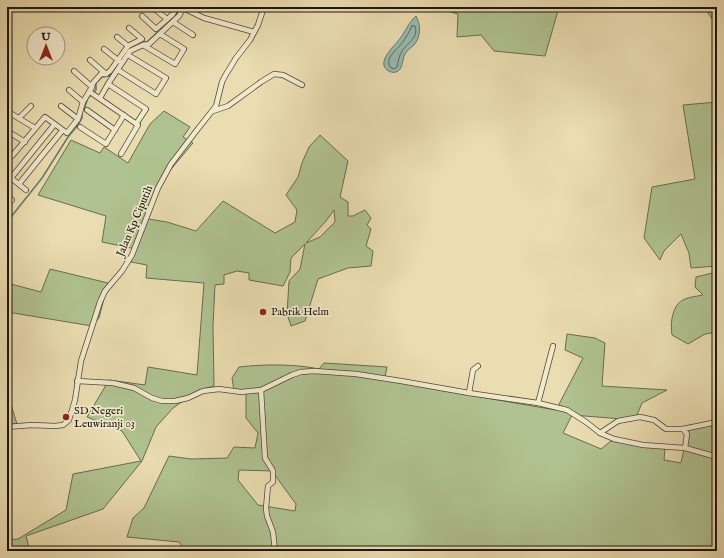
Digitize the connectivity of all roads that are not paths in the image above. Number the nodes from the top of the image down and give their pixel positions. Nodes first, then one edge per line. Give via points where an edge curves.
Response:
1 (152, 7) edge
2 (176, 7) edge
3 (264, 7) edge
4 (183, 8) junction
5 (142, 16) dead end
6 (168, 19) junction
7 (173, 22) junction
8 (129, 28) dead end
9 (254, 32) junction
10 (160, 34) junction
11 (193, 35) dead end
12 (117, 38) dead end
13 (143, 45) junction
14 (128, 46) junction
15 (104, 49) dead end
16 (128, 55) junction
17 (90, 60) dead end
18 (119, 61) junction
19 (118, 70) junction
20 (74, 72) dead end
21 (106, 74) junction
22 (108, 84) junction
23 (302, 85) dead end
24 (69, 90) dead end
25 (92, 91) junction
26 (100, 98) junction
27 (84, 102) junction
28 (32, 106) dead end
29 (61, 106) dead end
30 (86, 110) dead end
31 (213, 111) junction
32 (10, 113) dead end
33 (124, 115) junction
34 (20, 118) junction
35 (78, 120) junction
36 (136, 124) junction
37 (54, 125) junction
38 (80, 127) dead end
39 (35, 128) junction
40 (7, 130) edge
41 (115, 130) junction
42 (62, 131) junction
43 (25, 142) junction
44 (7, 153) edge
45 (121, 154) dead end
46 (19, 184) junction
47 (26, 190) dead end
48 (7, 196) edge
49 (12, 200) dead end
50 (553, 346) dead end
51 (478, 366) dead end
52 (77, 381) junction
53 (261, 390) junction
54 (469, 393) junction
55 (538, 403) junction
56 (717, 422) edge
57 (7, 426) edge
58 (683, 428) junction
59 (600, 433) junction
60 (685, 448) junction
61 (717, 457) edge
62 (275, 551) edge

1 - 6 street
2 - 4 street
2 - 6 street
3 - 9 street, Jalan Kp Ciputih
4 - 7 street
4 - 9 street via 204,18
5 - 6 street via 156,29
7 - 10 street
7 - 11 street
8 - 14 street via 142,39
9 - 31 street, Jalan Kp Ciputih via 225,76
10 - 13 street via 149,44
10 - 13 street via 184,49 175,64
12 - 14 street
13 - 16 street via 130,51
14 - 18 street
15 - 18 street
16 - 19 street
16 - 19 street via 166,78 156,94
17 - 21 street
18 - 21 street
19 - 22 street
20 - 25 street
21 - 25 street via 101,74 93,83
22 - 26 street
22 - 36 street via 146,109
23 - 31 street via 283,75 274,74 228,106
24 - 27 street
25 - 26 street
25 - 27 street
26 - 33 street
27 - 35 street
28 - 34 street
29 - 35 street
30 - 41 street
31 - 52 street, Jalan Kp Ciputih via 172,164 158,188 132,255 105,291 81,361
32 - 34 street
33 - 36 street
33 - 41 street
34 - 39 street
35 - 42 street via 67,133
36 - 45 street via 138,125
37 - 39 street via 45,118
37 - 42 street
37 - 46 street via 11,178
38 - 41 street via 106,144
39 - 43 street
40 - 43 street
42 - 46 street
43 - 44 street via 12,156
46 - 47 street
48 - 49 street
50 - 55 street
51 - 54 street via 473,370
52 - 53 street via 134,388 162,401 175,401 203,391 219,389 241,392
52 - 57 street, Jalan Kp Ciputih via 72,414 63,425
53 - 54 street via 292,375 314,371 356,374
53 - 62 street via 265,458 273,471 273,482 268,486 266,508
54 - 55 street
55 - 59 street via 568,410
56 - 58 street
58 - 59 street via 666,429 654,420 640,417 618,421
58 - 60 street via 687,434
59 - 60 street via 614,439 643,445
60 - 61 street

